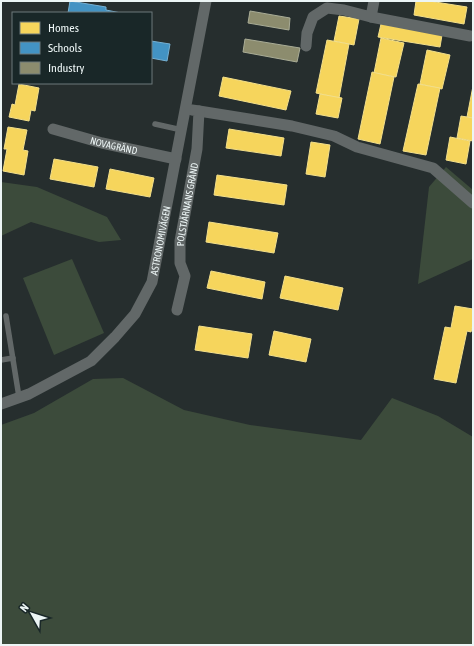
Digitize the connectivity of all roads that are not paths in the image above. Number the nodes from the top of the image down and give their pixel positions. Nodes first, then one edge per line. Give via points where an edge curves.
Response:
1 (206, 1) edge
2 (374, 1) edge
3 (371, 17) junction
4 (470, 36) dead end
5 (306, 46) dead end
6 (186, 108) junction
7 (199, 112) junction
8 (155, 124) dead end
9 (53, 129) dead end
10 (182, 130) junction
11 (176, 159) junction
12 (473, 203) edge
13 (177, 310) dead end
14 (6, 316) dead end
15 (13, 358) junction
16 (1, 360) edge
17 (19, 397) junction
18 (1, 404) edge

1 - 6 street, ASTRONOMIVÄGEN
2 - 3 street
3 - 4 street
3 - 5 street via 327,8 313,17 307,33
6 - 7 street
6 - 10 street, ASTRONOMIVÄGEN
7 - 12 street via 292,126 334,136 357,147 433,168
7 - 13 street, POLSTJÄRNANS GRÄND via 197,150 180,241 180,263 185,276
8 - 10 lane
9 - 11 street, NOVAGRÄND
10 - 11 street, ASTRONOMIVÄGEN
11 - 17 street, ASTRONOMIVÄGEN via 152,282 135,314 91,361
14 - 15 lane
15 - 16 lane
15 - 17 lane
17 - 18 street, ASTRONOMIVÄGEN

